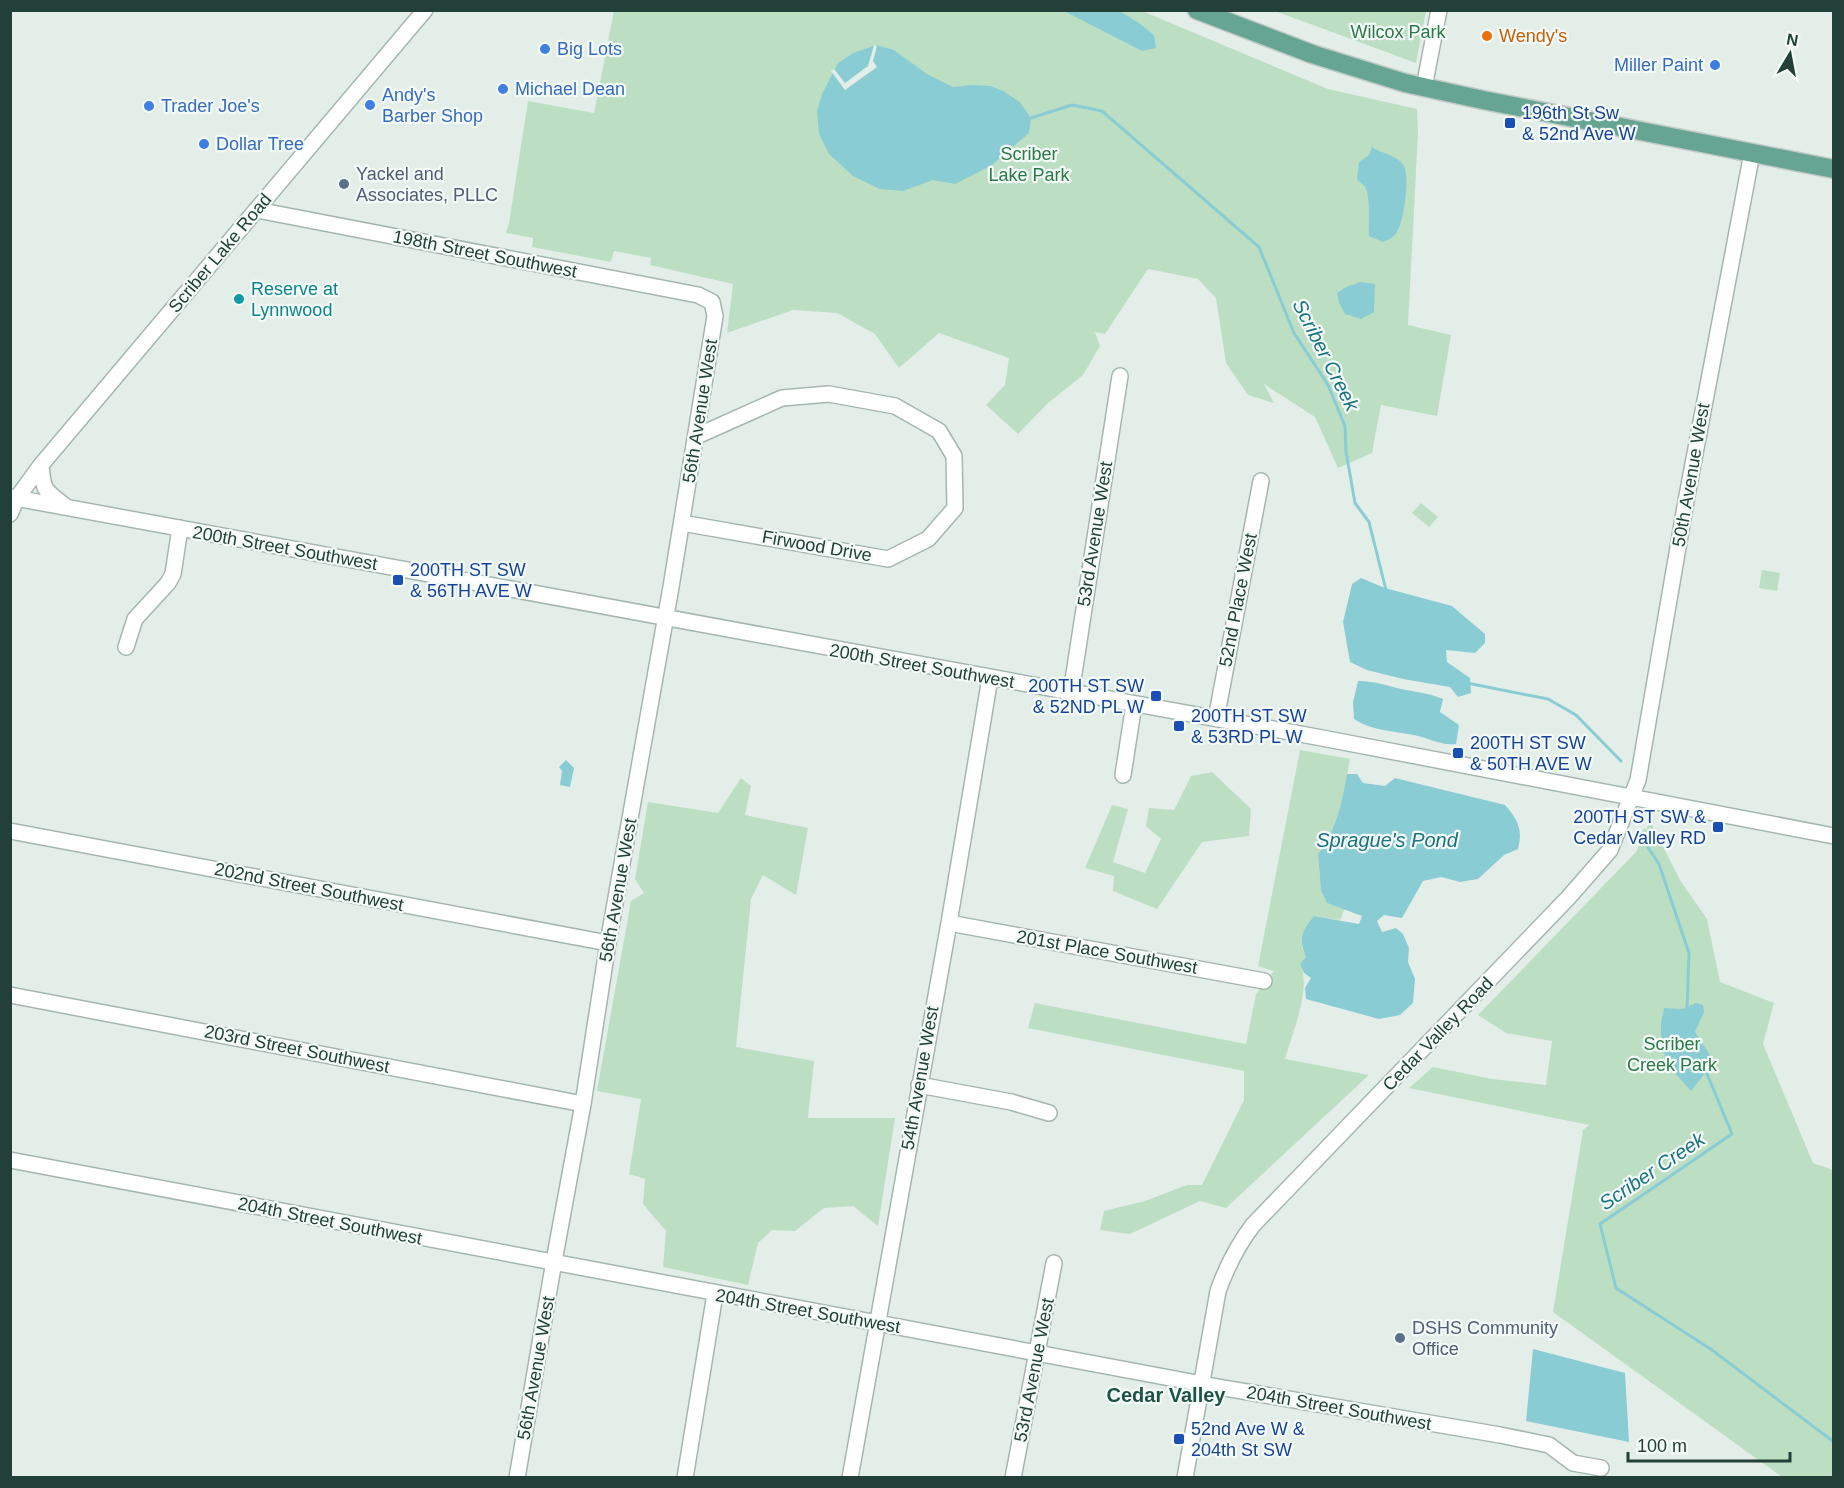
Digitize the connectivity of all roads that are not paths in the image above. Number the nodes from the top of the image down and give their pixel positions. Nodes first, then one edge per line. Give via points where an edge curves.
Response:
1 (425, 10) edge
2 (1197, 10) edge
3 (1439, 10) edge
4 (1424, 87) junction
5 (1752, 153) junction
6 (1833, 168) edge
7 (257, 210) junction
8 (712, 302) joint
9 (1120, 376) dead end
10 (697, 436) junction
11 (41, 465) junction
12 (1261, 481) dead end
13 (14, 497) edge
14 (66, 507) junction
15 (10, 514) edge
16 (682, 523) junction
17 (180, 528) junction
18 (666, 618) junction
19 (126, 647) dead end
20 (990, 678) junction
21 (1071, 693) junction
22 (1134, 704) junction
23 (1216, 719) junction
24 (1123, 775) dead end
25 (1632, 798) junction
26 (10, 831) edge
27 (1833, 836) edge
28 (949, 923) junction
29 (608, 943) junction
30 (1264, 981) dead end
31 (10, 995) edge
32 (919, 1084) junction
33 (583, 1104) junction
34 (1049, 1113) dead end
35 (10, 1160) edge
36 (554, 1261) junction
37 (1054, 1263) dead end
38 (715, 1294) junction
39 (877, 1322) junction
40 (1036, 1353) junction
41 (1201, 1384) junction
42 (1601, 1468) dead end
43 (517, 1478) edge
44 (685, 1478) edge
45 (850, 1478) edge
46 (1013, 1478) edge
47 (1185, 1478) edge

1 - 7 street, Scriber Lake Road
2 - 4 main road via 1350,67
3 - 4 street
4 - 5 main road
5 - 6 main road
5 - 25 street, 50th Avenue West via 1686,501 1641,768
7 - 8 street, 198th Street Southwest via 631,281 698,295
7 - 11 street, Scriber Lake Road
8 - 10 street, 56th Avenue West via 716,316
9 - 21 street, 53rd Avenue West
10 - 16 street, 56th Avenue West
10 - 16 street, Firwood Drive via 782,398 829,394 895,406 939,432 954,456 955,508 928,539 888,559
11 - 13 street, Scriber Lake Road
11 - 14 street via 48,494
12 - 23 street, 52nd Place West
13 - 14 street, 200th Street Southwest
13 - 15 street, Scriber Lake Road
14 - 17 street, 200th Street Southwest
16 - 18 street, 56th Avenue West
17 - 18 street, 200th Street Southwest
17 - 19 street via 168,583 135,619
18 - 20 street, 200th Street Southwest
18 - 29 street, 56th Avenue West
20 - 21 street, 200th Street Southwest
20 - 28 street, 54th Avenue West
21 - 22 street, 200th Street Southwest
22 - 23 street, 200th Street Southwest
22 - 24 street
23 - 25 street, 200th Street Southwest
25 - 27 street, 200th Street Southwest
25 - 41 street, Cedar Valley Road via 1610,850 1568,898 1253,1225 1229,1261 1214,1307
26 - 29 street, 202nd Street Southwest
28 - 30 street, 201st Place Southwest
28 - 32 street, 54th Avenue West
29 - 33 street, 56th Avenue West
31 - 33 street, 203rd Street Southwest
32 - 34 street
32 - 39 street, 54th Avenue West
33 - 36 street, 56th Avenue West
35 - 36 street, 204th Street Southwest
36 - 38 street, 204th Street Southwest
36 - 43 street, 56th Avenue West
37 - 40 street, 53rd Avenue West
38 - 39 street, 204th Street Southwest
38 - 44 street
39 - 40 street, 204th Street Southwest
39 - 45 street, 54th Avenue West
40 - 41 street, 204th Street Southwest
40 - 46 street, 53rd Avenue West
41 - 42 street, 204th Street Southwest via 1549,1445 1573,1463
41 - 47 street, Cedar Valley Road

